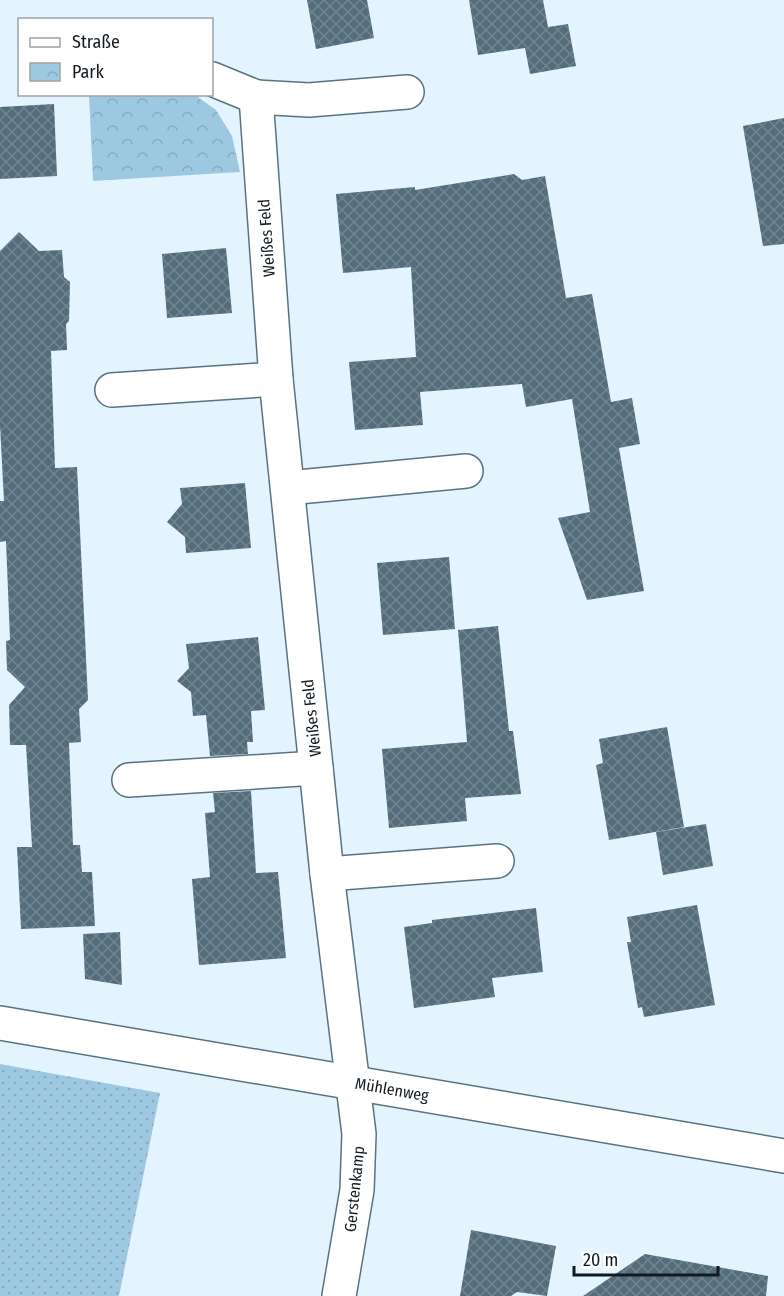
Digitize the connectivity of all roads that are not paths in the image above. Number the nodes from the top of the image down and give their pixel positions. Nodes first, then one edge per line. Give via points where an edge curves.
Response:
1 (213, 79) edge
2 (406, 92) dead end
3 (256, 97) junction
4 (276, 379) junction
5 (112, 390) dead end
6 (466, 471) dead end
7 (288, 488) junction
8 (316, 768) junction
9 (129, 780) dead end
10 (497, 861) dead end
11 (327, 874) junction
12 (0, 1023) edge
13 (350, 1082) junction
14 (784, 1156) edge
15 (339, 1296) edge

1 - 3 street
2 - 3 street via 309,100
3 - 4 street, Weißes Feld
4 - 5 street
4 - 7 street, Weißes Feld
6 - 7 street
7 - 8 street, Weißes Feld
8 - 9 street, Weißes Feld
8 - 11 street, Weißes Feld
10 - 11 street
11 - 13 street, Weißes Feld
12 - 13 street, Mühlenweg
13 - 14 street, Mühlenweg
13 - 15 street, Gerstenkamp via 359,1134 357,1190

